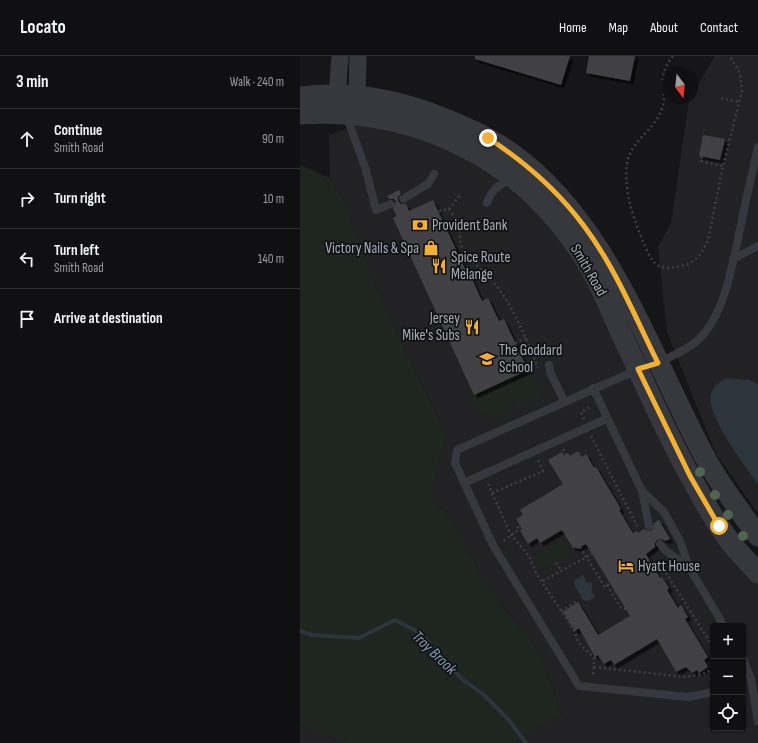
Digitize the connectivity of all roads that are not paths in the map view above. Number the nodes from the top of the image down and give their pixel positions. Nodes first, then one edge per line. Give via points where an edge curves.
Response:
1 (340, 56) edge
2 (358, 56) edge
3 (300, 97) edge
4 (346, 101) junction
5 (300, 114) edge
6 (758, 147) edge
7 (434, 174) dead end
8 (516, 180) junction
9 (403, 199) dead end
10 (487, 203) dead end
11 (391, 204) dead end
12 (758, 246) edge
13 (733, 259) junction
14 (549, 365) dead end
15 (648, 366) junction
16 (593, 388) junction
17 (564, 402) junction
18 (606, 419) junction
19 (464, 483) junction
20 (642, 491) junction
21 (649, 526) dead end
22 (758, 536) edge
23 (660, 544) dead end
24 (689, 567) junction
25 (758, 573) edge
26 (722, 623) edge
27 (747, 680) edge
28 (710, 693) edge
29 (758, 721) edge

1 - 4 street
2 - 4 street
3 - 4 street, Smith Road
4 - 5 street, Smith Road
4 - 8 street, Smith Road via 385,119 439,135 484,157
4 - 11 lane via 376,210
4 - 15 street, Smith Road via 393,102 427,112 464,126 511,153 534,171 568,205 599,248
6 - 13 lane
7 - 9 lane via 428,184
8 - 10 lane via 497,186
8 - 15 street, Smith Road via 557,220 588,265
12 - 13 lane
13 - 15 lane via 721,304 712,322 684,350
14 - 17 lane
15 - 16 lane
15 - 22 street, Smith Road
15 - 25 street, Smith Road via 671,439 693,482 719,526
16 - 17 lane
16 - 18 lane
17 - 19 lane via 457,450 455,463
18 - 19 lane
18 - 20 lane
19 - 28 lane via 494,547 579,686 688,697
20 - 21 lane
20 - 24 lane via 664,512 680,541
23 - 24 lane
24 - 26 lane
27 - 29 lane

